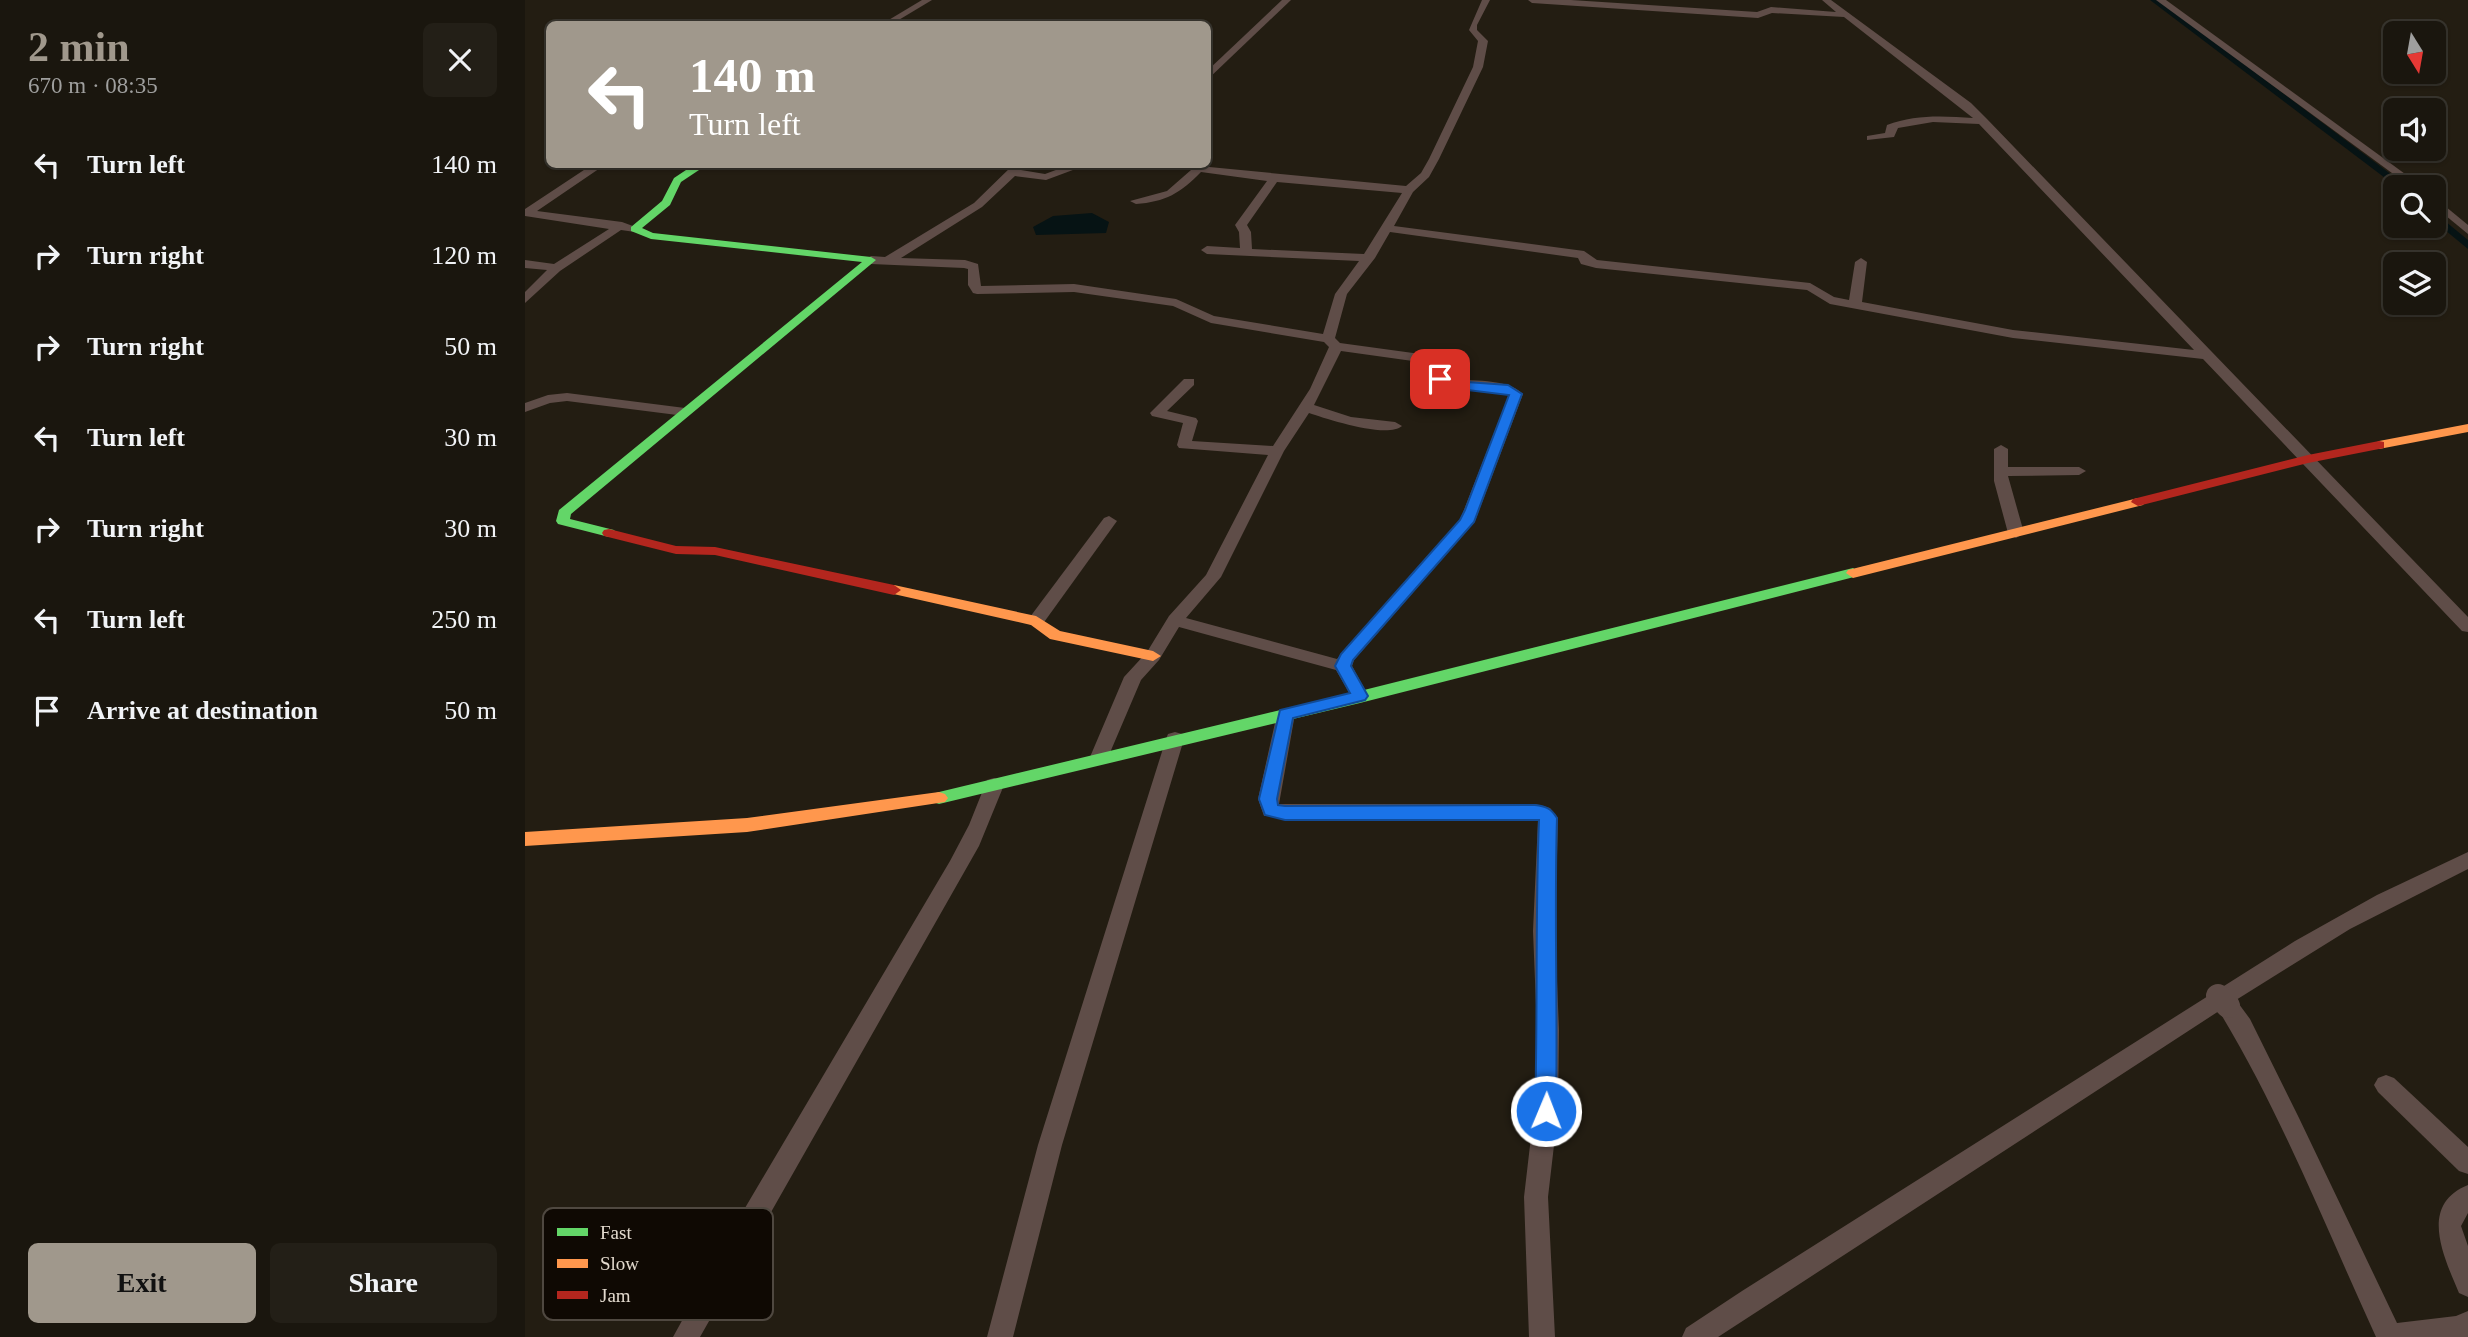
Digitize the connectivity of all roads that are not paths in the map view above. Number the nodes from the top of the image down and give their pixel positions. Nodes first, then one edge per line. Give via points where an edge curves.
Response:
1 (928, 0) edge
2 (1287, 0) edge
3 (1486, 0) edge
4 (1532, 0) edge
5 (1826, 0) edge
6 (2160, 0) edge
7 (1847, 15) junction
8 (891, 21) edge
9 (1211, 74) edge
10 (1983, 121) junction
11 (1871, 138) dead end
12 (595, 168) edge
13 (697, 168) edge
14 (1017, 168) edge
15 (1072, 168) edge
16 (1193, 168) edge
17 (1197, 170) junction
18 (2401, 175) edge
19 (1274, 178) junction
20 (1409, 190) junction
21 (1136, 201) dead end
22 (2446, 210) edge
23 (628, 227) junction
24 (1384, 228) junction
25 (2467, 228) edge
26 (1207, 250) dead end
27 (1246, 251) junction
28 (1369, 258) junction
29 (890, 259) junction
30 (871, 260) junction
31 (1861, 262) dead end
32 (525, 264) edge
33 (556, 268) junction
34 (525, 299) edge
35 (1854, 304) junction
36 (1332, 342) junction
37 (2207, 355) junction
38 (1189, 382) dead end
39 (1305, 407) junction
40 (525, 408) edge
41 (685, 412) junction
42 (1395, 426) dead end
43 (2468, 428) edge
44 (2001, 449) dead end
45 (1277, 452) junction
46 (2308, 459) junction
47 (2079, 471) dead end
48 (2000, 472) junction
49 (1109, 521) dead end
50 (2016, 533) junction
51 (1036, 621) junction
52 (1175, 621) junction
53 (2468, 627) edge
54 (1153, 656) junction
55 (1343, 666) junction
56 (1360, 696) junction
57 (1286, 714) junction
58 (1175, 739) junction
59 (1099, 757) junction
60 (994, 785) junction
61 (525, 839) edge
62 (2468, 860) edge
63 (2222, 1000) junction
64 (2386, 1085) dead end
65 (2468, 1163) edge
66 (2468, 1197) edge
67 (756, 1208) edge
68 (2468, 1284) edge
69 (695, 1320) edge
70 (2468, 1324) edge
71 (686, 1337) edge
72 (1000, 1337) edge
73 (1542, 1337) edge
74 (1695, 1337) edge
75 (2392, 1337) edge

1 - 8 street
2 - 9 street
3 - 20 street via 1473,25 1483,41 1478,67 1434,159
4 - 7 street via 1758,15 1771,10
5 - 7 street
6 - 18 street
7 - 10 street via 1923,69
10 - 11 street via 1933,119 1896,125 1890,135
10 - 37 street
12 - 23 street via 526,213
13 - 23 street via 675,182 666,203
14 - 15 street via 1046,177
14 - 29 street via 978,205
16 - 17 street
17 - 19 street
17 - 21 street via 1176,194
19 - 20 street
19 - 27 street via 1242,223
20 - 24 street
22 - 25 street
23 - 30 street via 651,236
23 - 33 street
24 - 28 street
24 - 35 street via 1584,255 1585,261 1596,264 1810,287 1831,300
26 - 27 street
27 - 28 street
28 - 36 street via 1341,294
29 - 30 street
29 - 36 street via 971,265 977,290 1074,288 1176,303 1211,319
30 - 41 street
31 - 35 street
32 - 33 street
33 - 34 street
35 - 37 street via 2013,334
36 - 39 street via 1317,389
36 - 55 street via 1430,359 1439,364 1444,383 1508,389 1516,394 1467,522
37 - 46 street
38 - 45 street via 1157,413 1191,421 1184,445
39 - 42 street via 1349,421
39 - 45 street
40 - 41 street via 568,397
41 - 51 street via 564,513 563,521 676,550 729,554
43 - 46 street
44 - 48 street
45 - 52 street via 1213,577
46 - 50 street
46 - 53 street
47 - 48 street
48 - 50 street
49 - 51 street
50 - 56 street
51 - 54 street via 1055,635
52 - 54 street
52 - 55 street
54 - 59 street via 1133,677
55 - 56 street
56 - 57 street
57 - 58 street
57 - 73 street via 1268,799 1271,811 1535,811 1548,818 1546,1111 1536,1197
58 - 59 street
58 - 72 street via 1050,1145
59 - 60 street
60 - 61 street via 925,800 747,825
60 - 67 street via 976,829
62 - 63 street via 2375,906
63 - 74 street
63 - 75 street via 2242,1026
64 - 65 street
66 - 68 street via 2456,1206 2449,1226
69 - 71 street
70 - 75 street via 2460,1329

